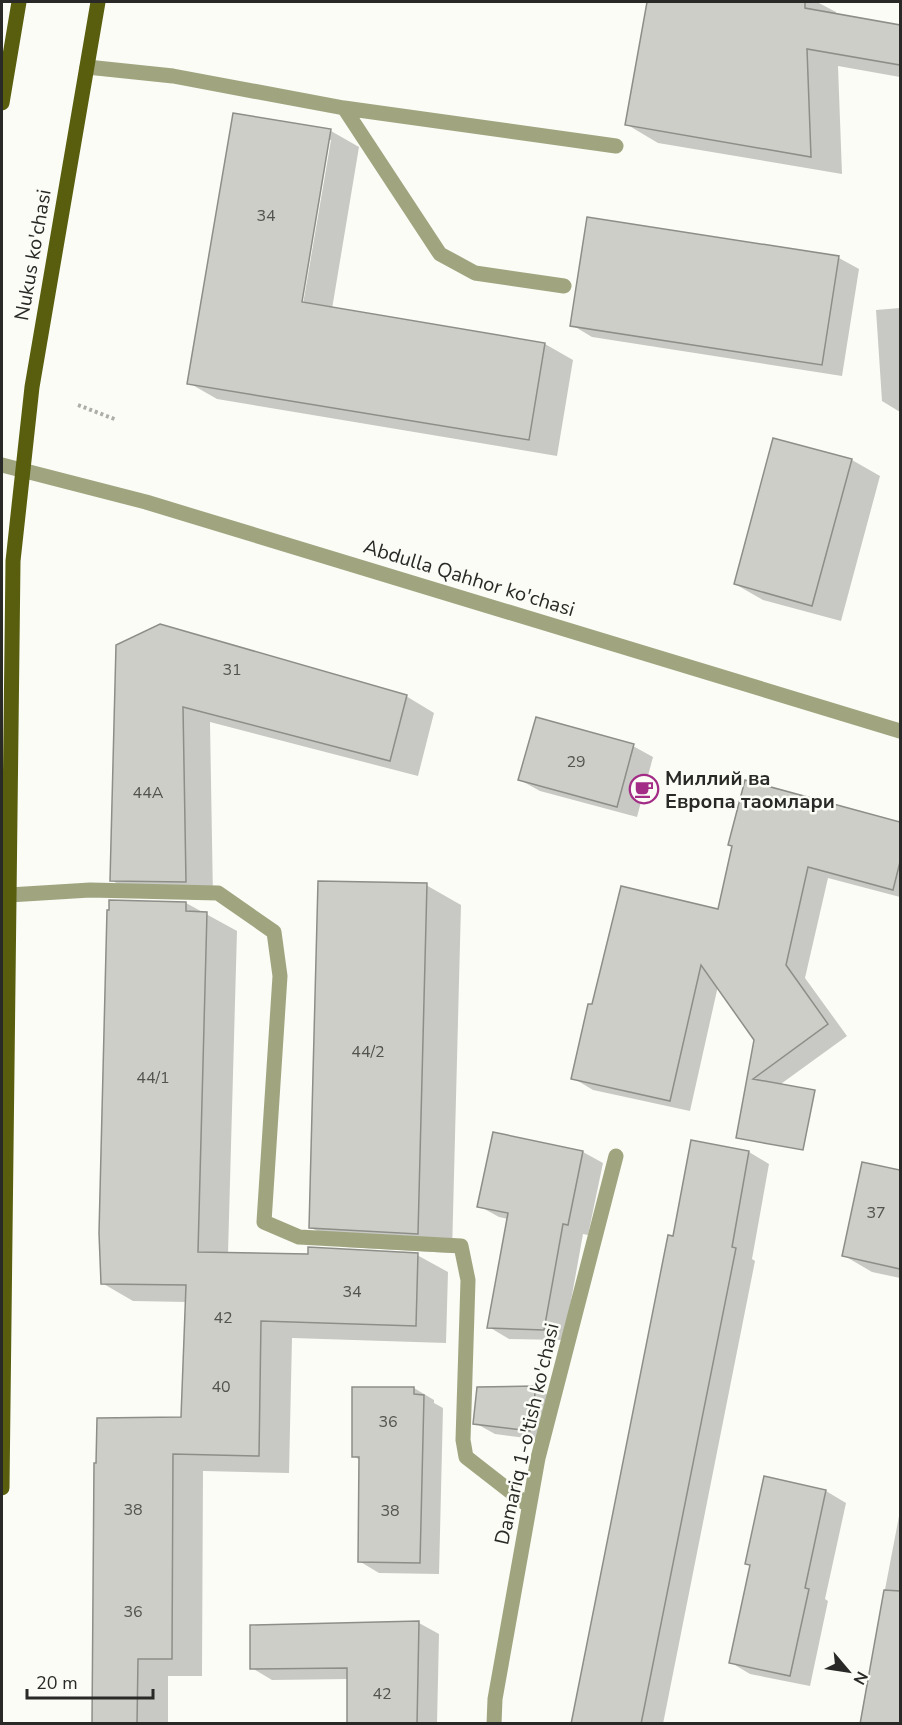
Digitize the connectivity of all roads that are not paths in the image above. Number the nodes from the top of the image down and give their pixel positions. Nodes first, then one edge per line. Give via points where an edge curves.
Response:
1 (19, 2) edge
2 (98, 2) edge
3 (87, 67) junction
4 (2, 103) edge
5 (344, 108) junction
6 (616, 146) dead end
7 (564, 286) dead end
8 (2, 465) edge
9 (23, 471) junction
10 (900, 731) edge
11 (9, 895) junction
12 (616, 1156) dead end
13 (2, 1488) edge
14 (529, 1506) junction
15 (494, 1724) edge

1 - 4 main road
2 - 3 main road, Nukus ko'chasi
3 - 5 street via 173,76
3 - 9 main road, Nukus ko'chasi via 32,387
5 - 6 street
5 - 7 street via 440,254 475,273
8 - 9 street, Abdulla Qahhor ko'chasi
9 - 10 street, Abdulla Qahhor ko'chasi via 146,502
9 - 11 main road, Nukus ko'chasi via 13,561
11 - 13 main road, Nukus ko'chasi
11 - 14 street via 90,890 218,893 274,932 280,976 264,1222 299,1237 460,1246 468,1280 463,1440 466,1457
12 - 14 street, Damariq 1-o'tish ko'chasi
14 - 15 street, Damariq 1-o'tish ko'chasi

